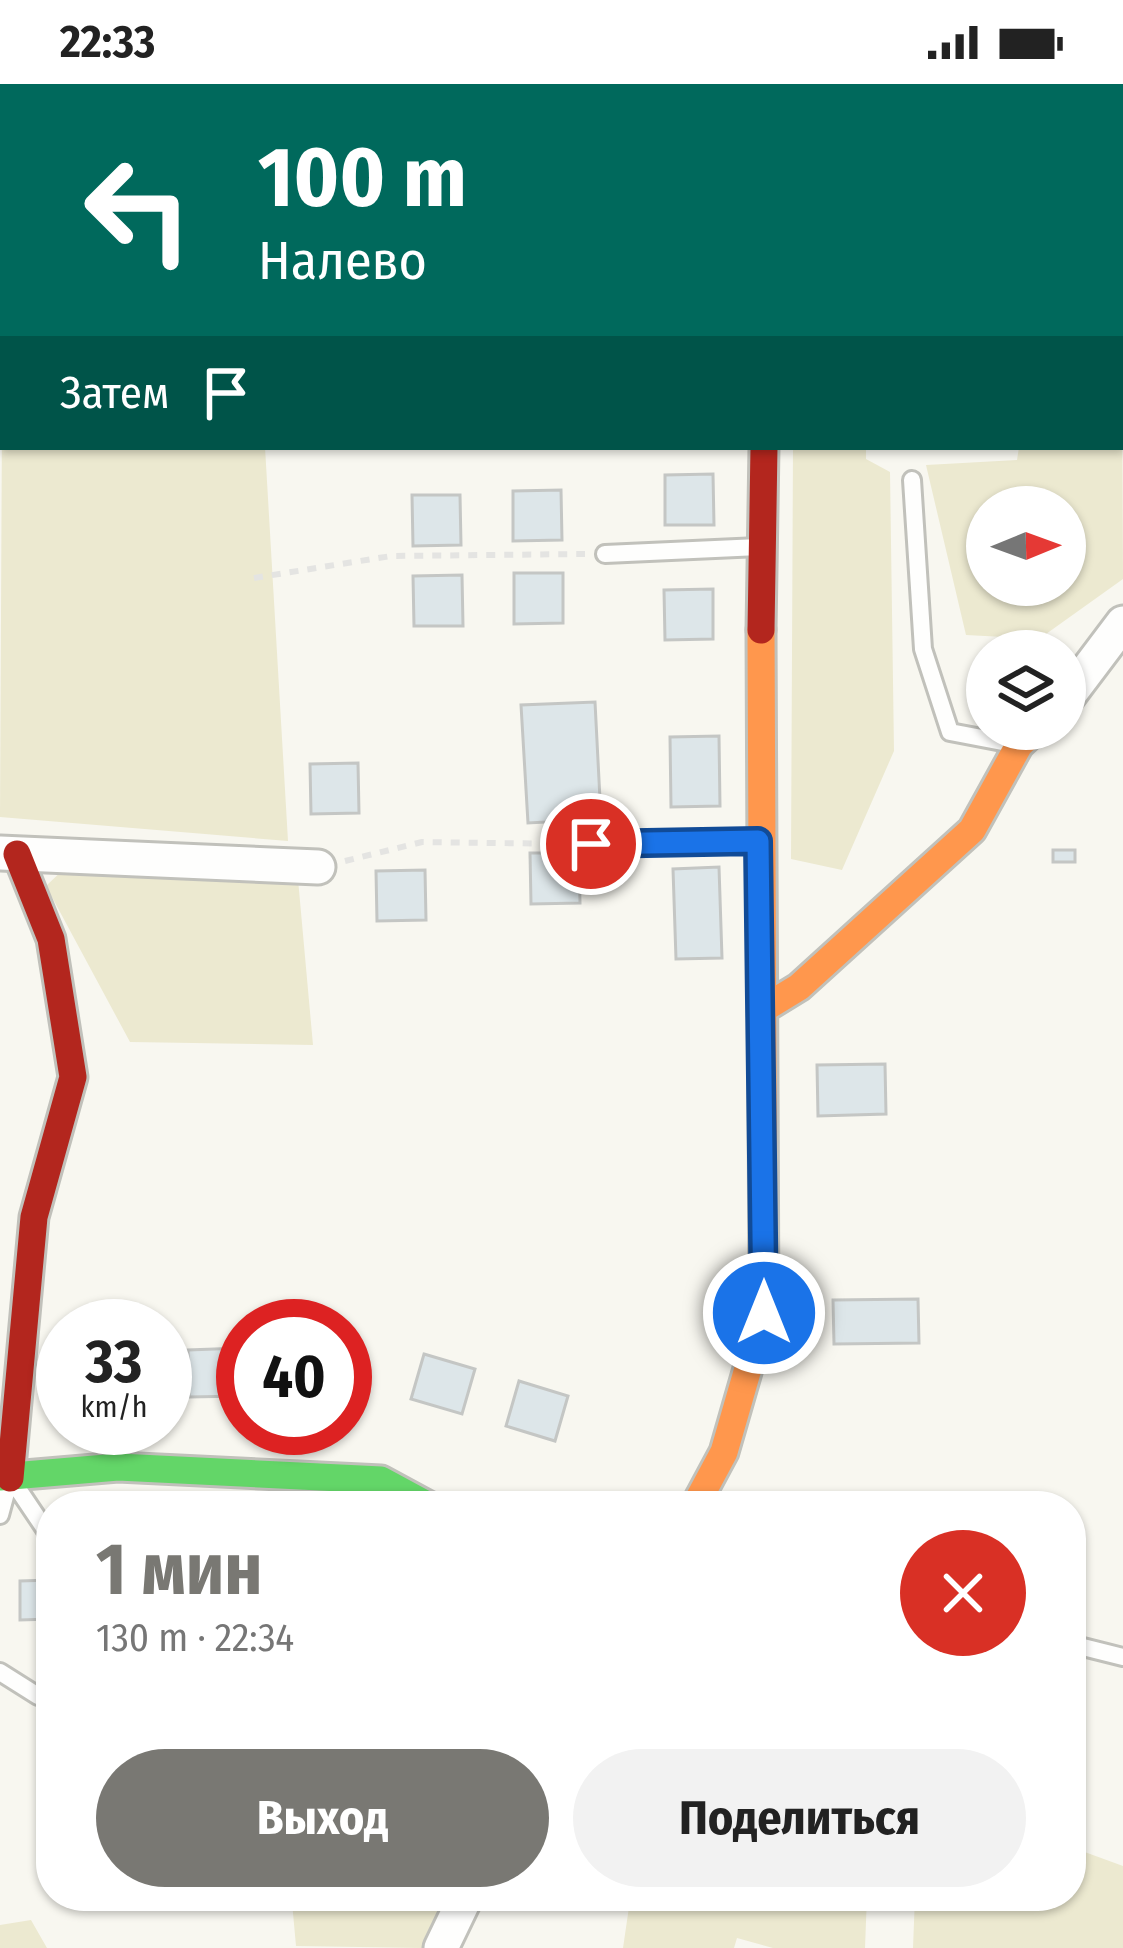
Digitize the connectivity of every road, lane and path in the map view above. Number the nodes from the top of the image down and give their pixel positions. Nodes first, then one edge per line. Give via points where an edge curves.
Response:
1 (764, 450) edge
2 (912, 480) dead end
3 (760, 547) junction
4 (605, 554) joint
5 (254, 578) dead end
6 (1123, 623) edge
7 (1086, 672) edge
8 (966, 733) edge
9 (1019, 750) edge
10 (758, 841) junction
11 (591, 844) joint
12 (8, 853) edge
13 (318, 867) joint
14 (763, 1009) junction
15 (5, 1477) edge
16 (401, 1491) edge
17 (703, 1491) edge
18 (0, 1515) edge
19 (36, 1518) edge
20 (1086, 1648) edge
21 (1123, 1657) edge
22 (0, 1672) edge
23 (36, 1695) edge
24 (459, 1911) edge
25 (441, 1948) edge

1 - 3 street
2 - 8 lane via 923,650 950,732
3 - 4 lane
3 - 10 street
4 - 5 path via 391,556
6 - 7 street
9 - 14 street via 972,830 800,987
10 - 11 lane
10 - 14 street
11 - 13 path via 422,842
12 - 13 street
12 - 15 street via 51,939 73,1077 34,1217
14 - 17 street via 764,1313 724,1452
15 - 16 street via 118,1467 381,1480
15 - 18 lane
15 - 19 lane
20 - 21 lane
22 - 23 lane
24 - 25 street

